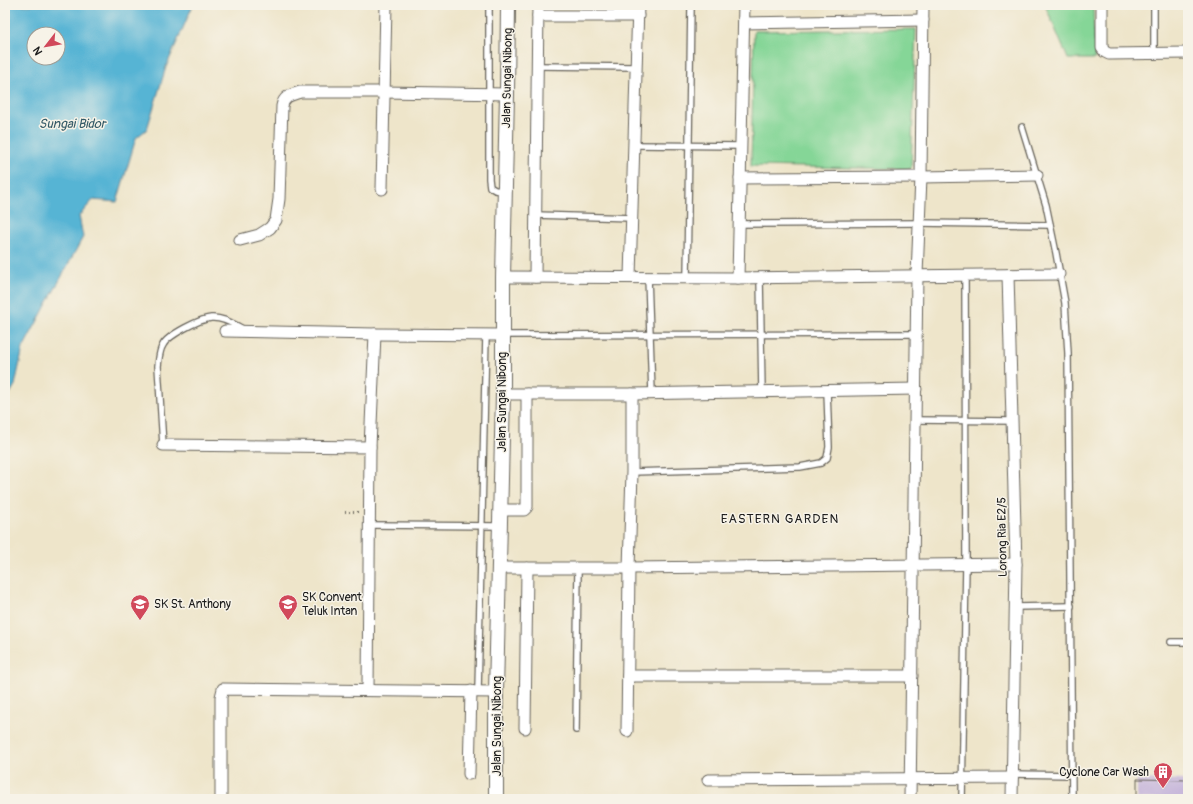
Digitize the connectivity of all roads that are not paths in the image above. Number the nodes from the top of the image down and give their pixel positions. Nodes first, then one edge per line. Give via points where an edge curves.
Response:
1 (386, 5) edge
2 (489, 5) edge
3 (508, 5) edge
4 (691, 5) edge
5 (744, 5) edge
6 (923, 5) edge
7 (1102, 5) edge
8 (1154, 5) edge
9 (538, 10) edge
10 (638, 10) edge
11 (923, 20) junction
12 (744, 23) junction
13 (1154, 53) junction
14 (1188, 53) edge
15 (537, 66) junction
16 (636, 67) junction
17 (383, 92) junction
18 (508, 94) junction
19 (489, 95) junction
20 (1022, 127) dead end
21 (634, 145) junction
22 (688, 146) junction
23 (741, 146) junction
24 (1037, 175) junction
25 (920, 177) junction
26 (740, 178) junction
27 (382, 189) dead end
28 (505, 191) junction
29 (536, 216) junction
30 (632, 218) junction
31 (919, 223) junction
32 (739, 224) junction
33 (1050, 225) junction
34 (240, 240) dead end
35 (1060, 274) junction
36 (917, 275) junction
37 (965, 275) junction
38 (1008, 275) junction
39 (503, 276) junction
40 (535, 277) junction
41 (630, 277) junction
42 (648, 277) junction
43 (687, 278) junction
44 (738, 278) junction
45 (760, 278) junction
46 (225, 332) dead end
47 (248, 332) junction
48 (375, 334) junction
49 (650, 334) junction
50 (761, 334) junction
51 (917, 334) junction
52 (486, 335) junction
53 (502, 335) junction
54 (916, 388) junction
55 (827, 391) junction
56 (762, 392) junction
57 (652, 393) junction
58 (502, 394) junction
59 (527, 394) junction
60 (632, 394) junction
61 (916, 420) junction
62 (966, 421) junction
63 (1012, 421) junction
64 (163, 444) joint
65 (370, 447) junction
66 (632, 472) junction
67 (501, 510) junction
68 (370, 525) junction
69 (482, 526) junction
70 (501, 526) junction
71 (966, 564) junction
72 (1016, 564) junction
73 (914, 565) junction
74 (500, 568) junction
75 (527, 568) junction
76 (578, 568) junction
77 (629, 568) junction
78 (1071, 606) junction
79 (1015, 607) junction
80 (1171, 642) dead end
81 (1188, 642) edge
82 (628, 676) junction
83 (912, 676) junction
84 (368, 690) junction
85 (474, 691) junction
86 (496, 692) junction
87 (525, 728) dead end
88 (576, 730) dead end
89 (627, 731) dead end
90 (469, 774) dead end
91 (1072, 775) junction
92 (1012, 776) junction
93 (911, 779) junction
94 (963, 779) junction
95 (708, 780) dead end
96 (221, 799) edge
97 (496, 799) edge
98 (910, 799) edge
99 (962, 799) edge
100 (1012, 799) edge
101 (1072, 799) edge

1 - 17 street
2 - 19 lane
3 - 18 street, Jalan Sungai Nibong
4 - 22 lane
5 - 12 street
6 - 11 street
7 - 13 street via 1104,52
8 - 13 lane
9 - 10 street
9 - 15 street
10 - 16 street
11 - 12 street
11 - 25 street
12 - 23 street
13 - 14 street
15 - 16 lane
15 - 29 street
16 - 21 street
17 - 19 street
17 - 27 street
17 - 34 street via 300,92 289,95 283,101 276,220 270,228 259,235
18 - 19 street
18 - 28 street, Jalan Sungai Nibong
19 - 28 lane via 490,187
20 - 24 lane
21 - 22 lane
21 - 30 street
22 - 23 lane
22 - 43 lane
23 - 26 street
24 - 25 street
24 - 33 lane
25 - 26 street
25 - 31 street
26 - 32 street
28 - 39 street, Jalan Sungai Nibong
29 - 30 lane
29 - 40 street
30 - 41 street
31 - 32 lane
31 - 33 lane
31 - 36 street
32 - 44 street
33 - 35 lane
35 - 38 street
35 - 78 lane via 1065,302 1068,353
36 - 37 street
36 - 45 street
36 - 51 street
37 - 38 street
37 - 62 lane
38 - 63 street, Lorong Ria E2/5
39 - 40 street
39 - 53 street, Jalan Sungai Nibong
40 - 41 street
41 - 42 street
42 - 43 street
42 - 49 lane
43 - 44 street
44 - 45 street
45 - 50 lane
46 - 47 street
47 - 48 street
47 - 64 lane via 226,321 212,318 201,320 163,343 158,366
48 - 52 street
48 - 65 street
49 - 50 lane
49 - 53 lane
49 - 57 lane
50 - 51 lane
50 - 56 lane
51 - 54 street
52 - 53 street
52 - 69 lane
53 - 58 street, Jalan Sungai Nibong
54 - 55 street
54 - 61 street
55 - 56 street
55 - 66 lane via 829,447 827,458 821,463
56 - 57 street
57 - 60 street
58 - 59 street
58 - 67 street, Jalan Sungai Nibong
59 - 60 street
59 - 67 street via 527,507 524,510
60 - 66 street
61 - 62 lane
61 - 73 street
62 - 63 lane
62 - 71 lane
63 - 72 street, Lorong Ria E2/5
64 - 65 street
65 - 68 street
66 - 77 street
67 - 70 street, Jalan Sungai Nibong
68 - 69 lane
68 - 84 street
69 - 70 lane
69 - 85 lane
70 - 74 street, Jalan Sungai Nibong
71 - 72 street
71 - 73 street
71 - 94 lane
72 - 79 street, Lorong Ria E2/5
73 - 77 street
73 - 83 street
74 - 75 street
74 - 86 street, Jalan Sungai Nibong
75 - 76 street
75 - 87 street
76 - 77 street
76 - 88 lane
77 - 82 street
78 - 79 lane
78 - 91 lane
79 - 92 street, Lorong Ria E2/5
80 - 81 lane
82 - 83 street
82 - 89 street
83 - 93 street
84 - 85 street
84 - 96 street via 223,689
85 - 86 street
85 - 90 street
86 - 97 street, Jalan Sungai Nibong
91 - 92 lane
91 - 101 lane
92 - 94 street
92 - 100 street, Lorong Ria E2/5
93 - 94 street
93 - 95 street
93 - 98 street
94 - 99 lane

